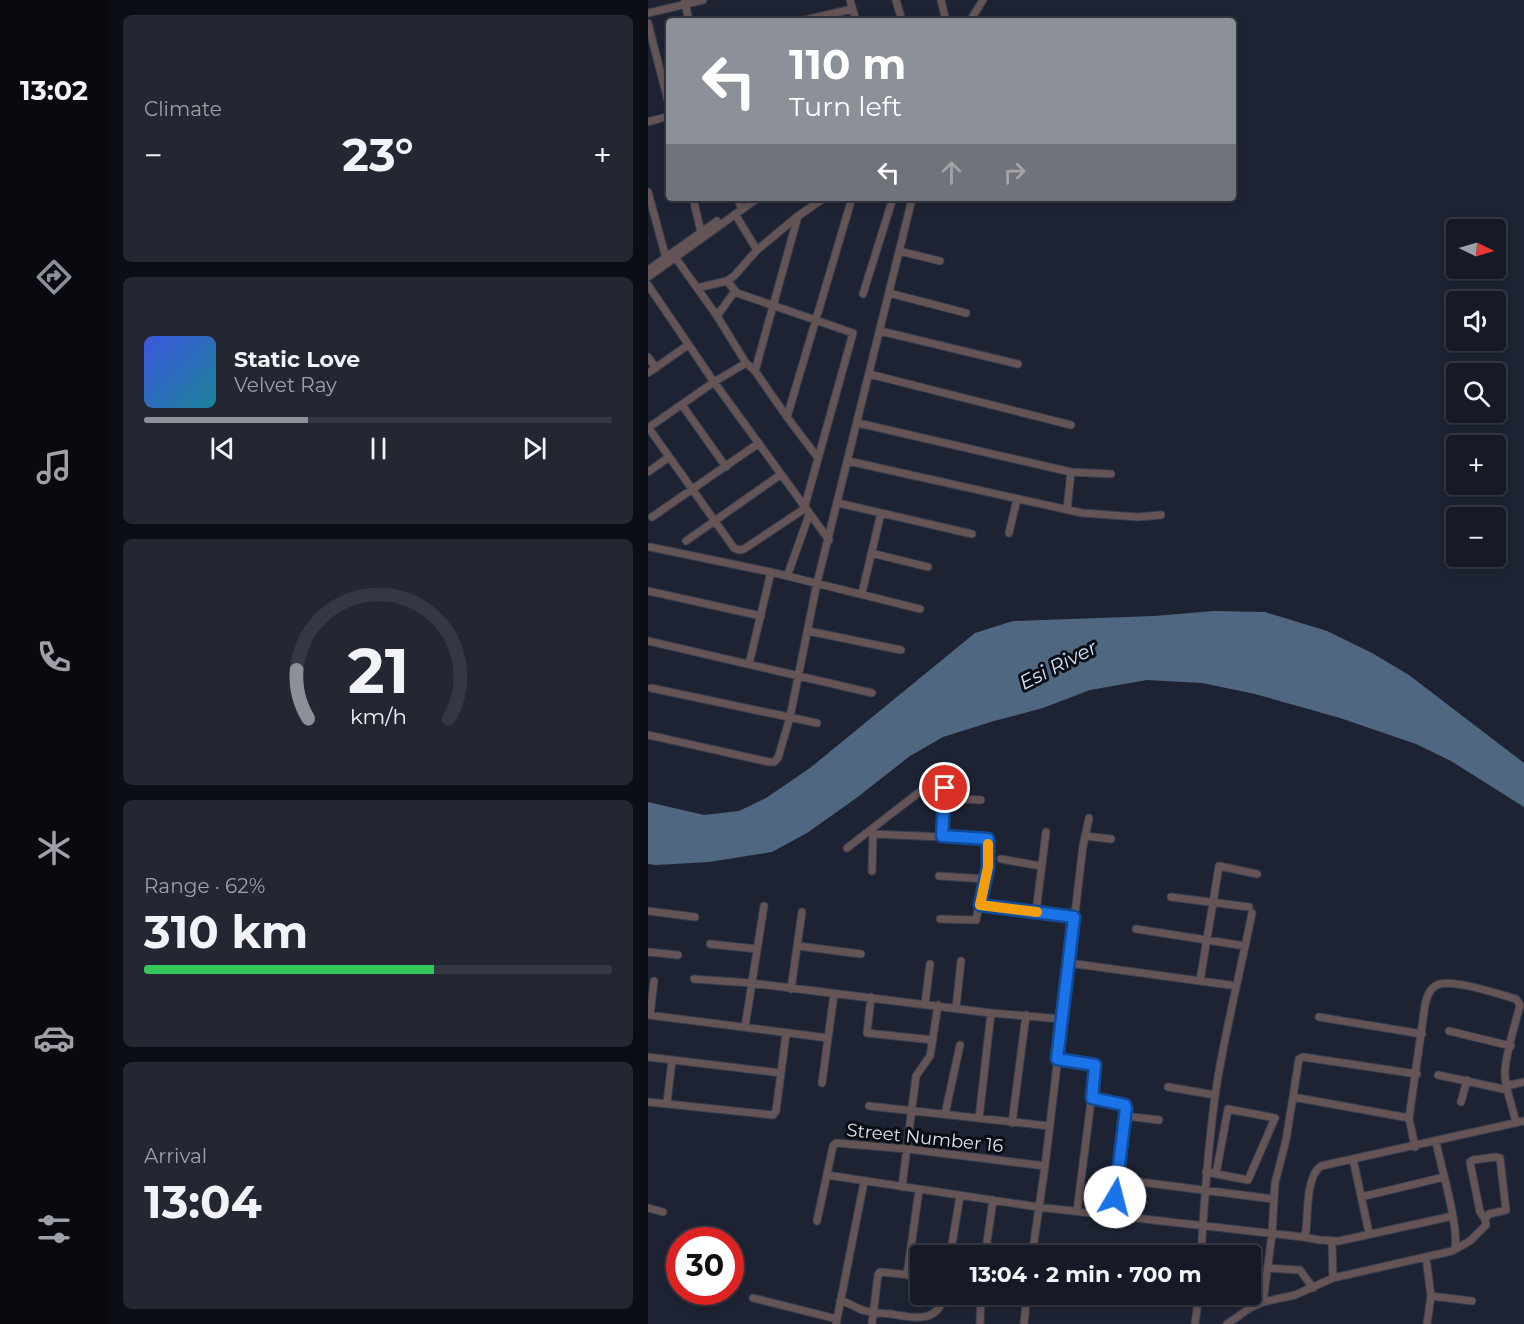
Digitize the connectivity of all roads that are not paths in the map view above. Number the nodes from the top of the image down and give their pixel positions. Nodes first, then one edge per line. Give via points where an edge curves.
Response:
1 (703, 0) edge
2 (850, 0) edge
3 (896, 0) edge
4 (941, 0) edge
5 (983, 0) edge
6 (685, 2) edge
7 (852, 9) junction
8 (648, 13) edge
9 (688, 18) edge
10 (822, 18) edge
11 (855, 18) edge
12 (901, 18) edge
13 (945, 18) edge
14 (972, 18) edge
15 (648, 23) edge
16 (666, 93) edge
17 (666, 117) edge
18 (648, 122) edge
19 (648, 192) edge
20 (694, 201) edge
21 (754, 201) edge
22 (820, 201) edge
23 (851, 201) edge
24 (892, 201) edge
25 (739, 202) edge
26 (911, 203) dead end
27 (735, 214) junction
28 (798, 216) junction
29 (651, 220) edge
30 (701, 232) junction
31 (757, 250) junction
32 (899, 252) junction
33 (675, 257) junction
34 (666, 258) junction
35 (940, 261) dead end
36 (649, 272) edge
37 (727, 280) junction
38 (648, 285) edge
39 (697, 288) junction
40 (735, 291) junction
41 (889, 293) junction
42 (863, 294) dead end
43 (774, 306) junction
44 (966, 313) dead end
45 (717, 316) junction
46 (815, 318) junction
47 (880, 331) junction
48 (688, 345) junction
49 (648, 357) edge
50 (746, 363) junction
51 (1018, 364) dead end
52 (656, 368) junction
53 (756, 371) junction
54 (648, 373) edge
55 (869, 374) junction
56 (714, 382) junction
57 (682, 405) junction
58 (786, 417) junction
59 (858, 423) junction
60 (1071, 425) dead end
61 (648, 427) edge
62 (759, 443) junction
63 (669, 457) junction
64 (818, 458) junction
65 (848, 461) junction
66 (726, 467) junction
67 (648, 472) edge
68 (1071, 472) junction
69 (1111, 474) dead end
70 (780, 475) junction
71 (692, 488) junction
72 (1017, 499) junction
73 (838, 502) junction
74 (1067, 510) junction
75 (807, 512) junction
76 (881, 513) junction
77 (1161, 515) dead end
78 (652, 517) dead end
79 (715, 520) junction
80 (1009, 533) dead end
81 (972, 534) dead end
82 (829, 540) junction
83 (686, 541) dead end
84 (650, 547) dead end
85 (871, 554) junction
86 (928, 567) dead end
87 (789, 571) dead end
88 (771, 572) junction
89 (817, 583) junction
90 (648, 591) edge
91 (862, 593) junction
92 (920, 609) dead end
93 (761, 616) junction
94 (808, 630) junction
95 (648, 640) edge
96 (901, 650) dead end
97 (750, 664) junction
98 (798, 676) junction
99 (651, 688) dead end
100 (872, 693) dead end
101 (790, 717) junction
102 (818, 723) dead end
103 (648, 735) edge
104 (944, 798) junction
105 (981, 800) dead end
106 (1089, 818) dead end
107 (872, 832) junction
108 (1047, 832) dead end
109 (942, 836) junction
110 (1085, 836) junction
111 (1111, 839) dead end
112 (847, 848) dead end
113 (1001, 859) dead end
114 (1041, 866) junction
115 (872, 871) dead end
116 (1257, 874) dead end
117 (939, 876) dead end
118 (986, 879) junction
119 (1171, 897) dead end
120 (1213, 902) junction
121 (980, 905) junction
122 (764, 906) dead end
123 (648, 911) edge
124 (802, 912) dead end
125 (1036, 912) junction
126 (695, 917) dead end
127 (1074, 917) junction
128 (940, 919) dead end
129 (1136, 929) dead end
130 (1206, 941) junction
131 (710, 944) dead end
132 (1239, 945) dead end
133 (798, 946) junction
134 (757, 950) junction
135 (648, 952) edge
136 (861, 954) dead end
137 (678, 955) dead end
138 (961, 961) dead end
139 (1069, 963) junction
140 (930, 964) dead end
141 (694, 979) dead end
142 (654, 981) dead end
143 (1200, 981) junction
144 (751, 983) junction
145 (1230, 985) dead end
146 (791, 989) junction
147 (834, 994) junction
148 (871, 997) junction
149 (926, 1004) junction
150 (938, 1005) junction
151 (956, 1008) junction
152 (991, 1012) junction
153 (649, 1015) edge
154 (1026, 1015) junction
155 (1319, 1017) dead end
156 (1062, 1019) junction
157 (745, 1027) junction
158 (1449, 1030) dead end
159 (786, 1034) junction
160 (1422, 1034) junction
161 (828, 1038) junction
162 (933, 1040) junction
163 (960, 1045) dead end
164 (1511, 1046) junction
165 (648, 1057) edge
166 (1057, 1059) junction
167 (672, 1060) junction
168 (781, 1073) junction
169 (1417, 1074) junction
170 (1438, 1075) dead end
171 (1467, 1080) junction
172 (1524, 1082) edge
173 (822, 1083) dead end
174 (1168, 1087) dead end
175 (1507, 1088) junction
176 (1215, 1095) junction
177 (1293, 1097) junction
178 (1092, 1098) junction
179 (648, 1102) edge
180 (1461, 1102) dead end
181 (667, 1103) junction
182 (869, 1106) dead end
183 (912, 1110) junction
184 (945, 1114) junction
185 (1125, 1116) junction
186 (979, 1118) junction
187 (1409, 1118) junction
188 (1158, 1120) dead end
189 (1524, 1121) edge
190 (1012, 1122) junction
191 (1516, 1123) junction
192 (1049, 1126) junction
193 (1436, 1142) junction
194 (1415, 1146) junction
195 (908, 1149) junction
196 (1353, 1160) junction
197 (1045, 1166) junction
198 (1206, 1172) junction
199 (1216, 1174) junction
200 (827, 1175) junction
201 (1444, 1177) junction
202 (1117, 1179) junction
203 (864, 1182) junction
204 (902, 1188) junction
205 (1204, 1189) junction
206 (919, 1190) junction
207 (960, 1196) junction
208 (1360, 1197) junction
209 (1273, 1199) junction
210 (993, 1200) junction
211 (1038, 1207) junction
212 (648, 1209) edge
213 (1077, 1211) junction
214 (663, 1212) dead end
215 (1112, 1216) junction
216 (1453, 1216) junction
217 (1485, 1219) junction
218 (818, 1221) dead end
219 (1203, 1226) junction
220 (1368, 1233) junction
221 (1272, 1234) junction
222 (1303, 1236) junction
223 (1332, 1242) junction
224 (952, 1245) edge
225 (987, 1245) edge
226 (1033, 1245) edge
227 (1202, 1245) edge
228 (1455, 1248) junction
229 (1426, 1257) junction
230 (1268, 1268) junction
231 (907, 1275) junction
232 (910, 1275) edge
233 (1333, 1278) junction
234 (1313, 1288) junction
235 (1431, 1296) junction
236 (753, 1298) dead end
237 (840, 1301) junction
238 (1472, 1301) dead end
239 (1263, 1302) junction
240 (942, 1305) edge
241 (981, 1305) edge
242 (1026, 1305) edge
243 (1198, 1305) edge
244 (874, 1312) junction
245 (836, 1322) edge
246 (872, 1324) edge
247 (980, 1324) edge
248 (1024, 1324) edge
249 (1195, 1324) edge
250 (1227, 1324) edge
251 (1427, 1324) edge

1 - 6 street
2 - 7 street
3 - 12 street
4 - 13 street
5 - 14 street
6 - 8 street
6 - 9 street
7 - 10 street
7 - 11 street
15 - 16 street
17 - 18 street
19 - 29 street
20 - 30 street
21 - 27 street
22 - 28 street
23 - 46 street
24 - 42 street
25 - 30 street
26 - 32 street
27 - 31 street
27 - 33 street
28 - 31 street
28 - 43 street
29 - 34 street
30 - 34 street
31 - 37 street
32 - 35 street
32 - 41 street
33 - 36 street
33 - 39 street
34 - 36 street
37 - 39 street
37 - 40 street
38 - 48 street
39 - 45 street
40 - 43 street
40 - 45 street
41 - 44 street
41 - 47 street
43 - 46 street
43 - 53 street
45 - 50 street
46 - 58 street
46 - 64 street via 852,333
47 - 51 street
47 - 55 street
48 - 52 street
48 - 56 street
49 - 52 street
50 - 53 street
50 - 56 street
52 - 54 street
53 - 58 street
55 - 59 street
55 - 60 street
56 - 57 street
56 - 62 street
57 - 61 street
57 - 66 street
58 - 64 street
59 - 65 street
59 - 68 street
61 - 63 street
62 - 66 street
62 - 70 street
63 - 67 street
63 - 71 street
64 - 75 street
65 - 72 street
65 - 73 street
66 - 71 street
68 - 69 street
68 - 74 street
70 - 75 street
70 - 79 street
71 - 78 street
71 - 79 street
72 - 74 street
72 - 80 street
73 - 76 street
73 - 82 street
74 - 77 street via 1138,517
75 - 79 street via 739,550
75 - 82 street
75 - 87 street
76 - 81 street
76 - 85 street
79 - 83 street
82 - 89 street
84 - 88 street
85 - 86 street
85 - 91 street
88 - 89 street
88 - 93 street
89 - 91 street
89 - 94 street
90 - 93 street
91 - 92 street
93 - 97 street
94 - 96 street
94 - 98 street
95 - 97 street
97 - 98 street
98 - 100 street
98 - 101 street
99 - 101 street
101 - 102 street
101 - 103 street via 774,762
104 - 105 street
104 - 107 street via 945,778 922,790
104 - 109 street
106 - 110 street
107 - 109 street
107 - 112 street
107 - 115 street
108 - 114 street
109 - 118 street via 988,839
110 - 111 street
110 - 127 street
113 - 114 street
114 - 125 street
116 - 120 street via 1219,866
117 - 118 street
118 - 121 street
119 - 120 street
120 - 130 street
120 - 176 street via 1251,910
121 - 125 street
121 - 128 street via 976,920
122 - 134 street
123 - 126 street
124 - 133 street
125 - 127 street
127 - 139 street
129 - 130 street
130 - 132 street
130 - 143 street
131 - 134 street
133 - 136 street
133 - 146 street
134 - 144 street
135 - 137 street
138 - 151 street
139 - 143 street
139 - 156 street
140 - 149 street
141 - 144 street
142 - 153 street
143 - 145 street
144 - 146 street
144 - 157 street
146 - 147 street
147 - 148 street
147 - 161 street
148 - 149 street
148 - 162 street via 867,1033
149 - 150 street
150 - 151 street
150 - 162 street
151 - 152 street
152 - 154 street
152 - 186 street
153 - 157 street
154 - 156 street
154 - 190 street
155 - 160 street
156 - 166 street
157 - 159 street
158 - 164 street
159 - 161 street
159 - 168 street
160 - 164 street via 1428,995 1434,986 1456,984 1519,1001
160 - 169 street
161 - 173 street
162 - 183 street via 930,1056 916,1076
163 - 184 street
164 - 175 street via 1504,1070
165 - 167 street
166 - 178 street via 1095,1065
166 - 192 street
167 - 168 street
167 - 181 street
168 - 181 street via 773,1115
169 - 177 street via 1303,1057 1297,1064
169 - 187 street
170 - 171 street
171 - 175 street
171 - 180 street
172 - 175 street
174 - 176 street
175 - 191 street
176 - 198 street
177 - 187 street
177 - 209 street
178 - 185 street via 1125,1105
178 - 213 street
179 - 181 street
182 - 183 street
183 - 184 street
183 - 195 street
184 - 186 street
185 - 188 street
185 - 202 street
186 - 190 street
187 - 194 street
189 - 191 street
190 - 192 street
191 - 193 street
192 - 197 street
193 - 194 street
193 - 201 street
194 - 196 street
195 - 197 street, Street Number 16
195 - 200 street, Street Number 16 via 836,1143
195 - 204 street
196 - 208 street
196 - 222 street via 1315,1170
197 - 211 street
198 - 199 street
198 - 205 street
199 - 199 street via 1248,1180 1275,1118 1228,1109
200 - 203 street
200 - 218 street
201 - 208 street
201 - 216 street
202 - 205 street
202 - 215 street
203 - 204 street
203 - 237 street
204 - 206 street
205 - 209 street
205 - 219 street
206 - 207 street
206 - 231 street
207 - 210 street
207 - 224 street
208 - 220 street
209 - 221 street
210 - 211 street
210 - 225 street
211 - 213 street
211 - 226 street
212 - 214 street
213 - 215 street
215 - 219 street
216 - 220 street
216 - 228 street
217 - 217 street via 1507,1207 1500,1158 1496,1156 1470,1162 1480,1212
217 - 228 street via 1486,1225 1480,1232
219 - 221 street
219 - 227 street
220 - 223 street
221 - 222 street
221 - 230 street
222 - 223 street
223 - 233 street
228 - 229 street
229 - 233 street
229 - 235 street
230 - 234 street via 1300,1270
230 - 239 street
231 - 232 street
231 - 244 street via 880,1272
233 - 234 street
234 - 239 street
235 - 238 street
235 - 251 street
236 - 245 street
237 - 244 street
237 - 245 street
239 - 250 street
240 - 244 street via 927,1318
241 - 247 street
242 - 248 street
243 - 249 street
244 - 246 street

